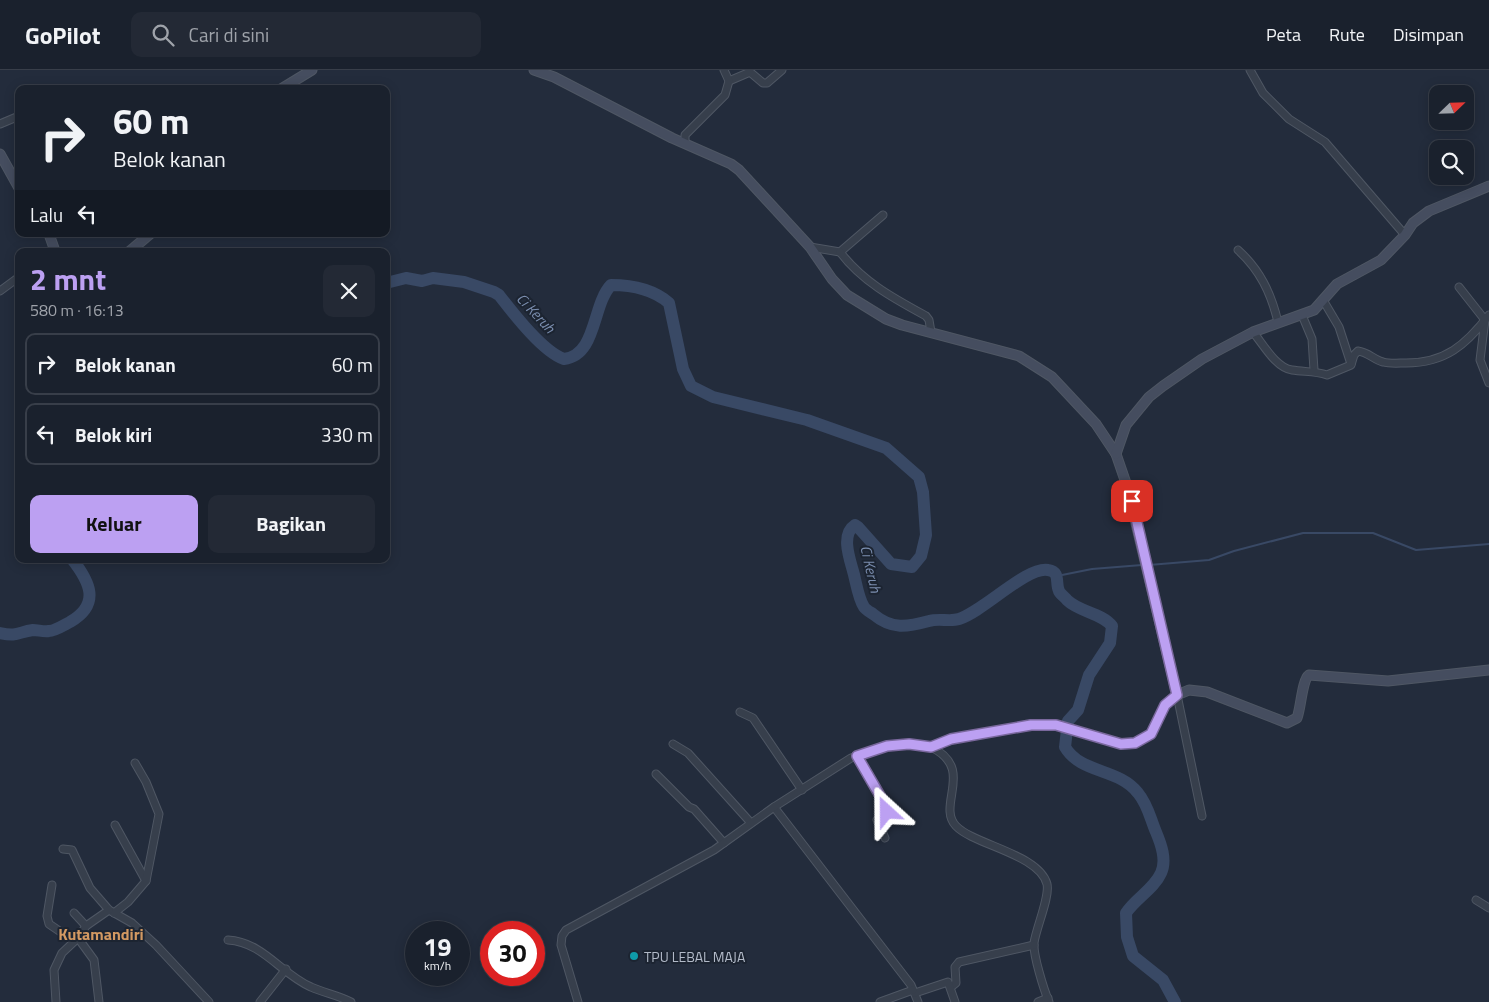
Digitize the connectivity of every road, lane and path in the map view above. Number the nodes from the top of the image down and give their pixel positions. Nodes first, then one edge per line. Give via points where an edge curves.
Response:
1 (312, 70) edge
2 (534, 70) edge
3 (724, 70) edge
4 (782, 70) edge
5 (1250, 70) edge
6 (729, 81) junction
7 (288, 85) edge
8 (15, 118) edge
9 (0, 124) edge
10 (685, 143) junction
11 (0, 154) edge
12 (15, 181) edge
13 (1489, 186) edge
14 (883, 216) dead end
15 (1405, 235) junction
16 (146, 237) edge
17 (810, 247) junction
18 (134, 248) edge
19 (1238, 250) dead end
20 (840, 252) junction
21 (15, 280) edge
22 (1459, 287) dead end
23 (0, 291) edge
24 (1323, 300) junction
25 (1302, 315) junction
26 (1487, 317) edge
27 (1278, 322) junction
28 (931, 332) junction
29 (1253, 332) junction
30 (1351, 365) junction
31 (1314, 370) junction
32 (1489, 383) edge
33 (1116, 454) junction
34 (1489, 670) edge
35 (1177, 695) junction
36 (740, 712) dead end
37 (673, 744) dead end
38 (931, 747) junction
39 (857, 756) junction
40 (135, 763) dead end
41 (656, 774) dead end
42 (802, 790) junction
43 (774, 806) junction
44 (1202, 816) dead end
45 (751, 823) junction
46 (115, 825) dead end
47 (885, 838) dead end
48 (724, 843) junction
49 (63, 849) dead end
50 (146, 881) junction
51 (52, 885) dead end
52 (1476, 900) dead end
53 (1489, 908) edge
54 (111, 911) junction
55 (74, 913) dead end
56 (86, 926) junction
57 (76, 940) junction
58 (228, 940) dead end
59 (1034, 945) junction
60 (286, 969) junction
61 (951, 987) junction
62 (914, 991) junction
63 (1048, 1000) edge
64 (56, 1002) edge
65 (99, 1002) edge
66 (209, 1002) edge
67 (260, 1002) edge
68 (351, 1002) edge
69 (578, 1002) edge
70 (881, 1002) edge
71 (918, 1002) edge
72 (955, 1002) edge
73 (1038, 1002) edge

1 - 7 street
2 - 10 street via 590,94 622,114
3 - 6 street
4 - 6 street via 767,84 750,72
5 - 15 street via 1262,93 1289,119 1325,142
6 - 10 street via 725,95 685,135
8 - 9 street
10 - 17 street via 739,170
11 - 12 street
13 - 15 street via 1429,211 1413,223
14 - 20 street
15 - 24 street via 1381,260 1337,284
16 - 18 street
17 - 20 street
17 - 28 street via 847,295 886,319
19 - 27 street via 1261,277
20 - 28 street via 876,288 926,316
21 - 23 street
22 - 26 street
24 - 25 street via 1314,310
24 - 30 street via 1339,327
25 - 27 street
25 - 31 street via 1312,339
26 - 30 street via 1474,334 1440,359 1392,363 1358,351
26 - 32 street via 1480,360
27 - 29 street
28 - 33 street via 1019,356 1039,367 1081,406
29 - 31 street via 1283,367
29 - 33 street via 1202,359 1149,397 1126,425
30 - 31 street via 1327,375
33 - 35 street via 1136,517
34 - 35 street via 1388,681 1309,675 1305,680 1297,718 1287,723 1207,692 1189,690
35 - 38 street via 1165,705 1151,734 1144,740 1121,744 1056,725 1031,725 964,736
35 - 44 street
36 - 42 street via 753,718
37 - 45 street via 688,752
38 - 39 street via 887,746
38 - 59 street via 947,756 950,763 953,778 950,813 954,824 974,838 1015,855 1045,879 1048,889
39 - 42 street
39 - 47 street via 887,809 885,816 877,820
40 - 50 street via 159,814
41 - 48 street
42 - 43 street
43 - 45 street
43 - 62 street
45 - 48 street
46 - 50 street
48 - 69 street via 566,930 561,945
49 - 54 street via 72,850 90,888
50 - 54 street via 128,902
51 - 57 street via 47,916 49,924
52 - 53 street
54 - 56 street
54 - 66 street via 132,923 156,945
55 - 56 street
56 - 57 street
57 - 64 street via 62,953 54,970
57 - 65 street via 94,960
58 - 60 street via 238,940
59 - 61 street via 959,962 955,967 956,984
59 - 63 street
60 - 67 street
60 - 68 street via 311,987
61 - 62 street via 948,982
61 - 72 street
62 - 70 street
62 - 71 street
63 - 73 street

